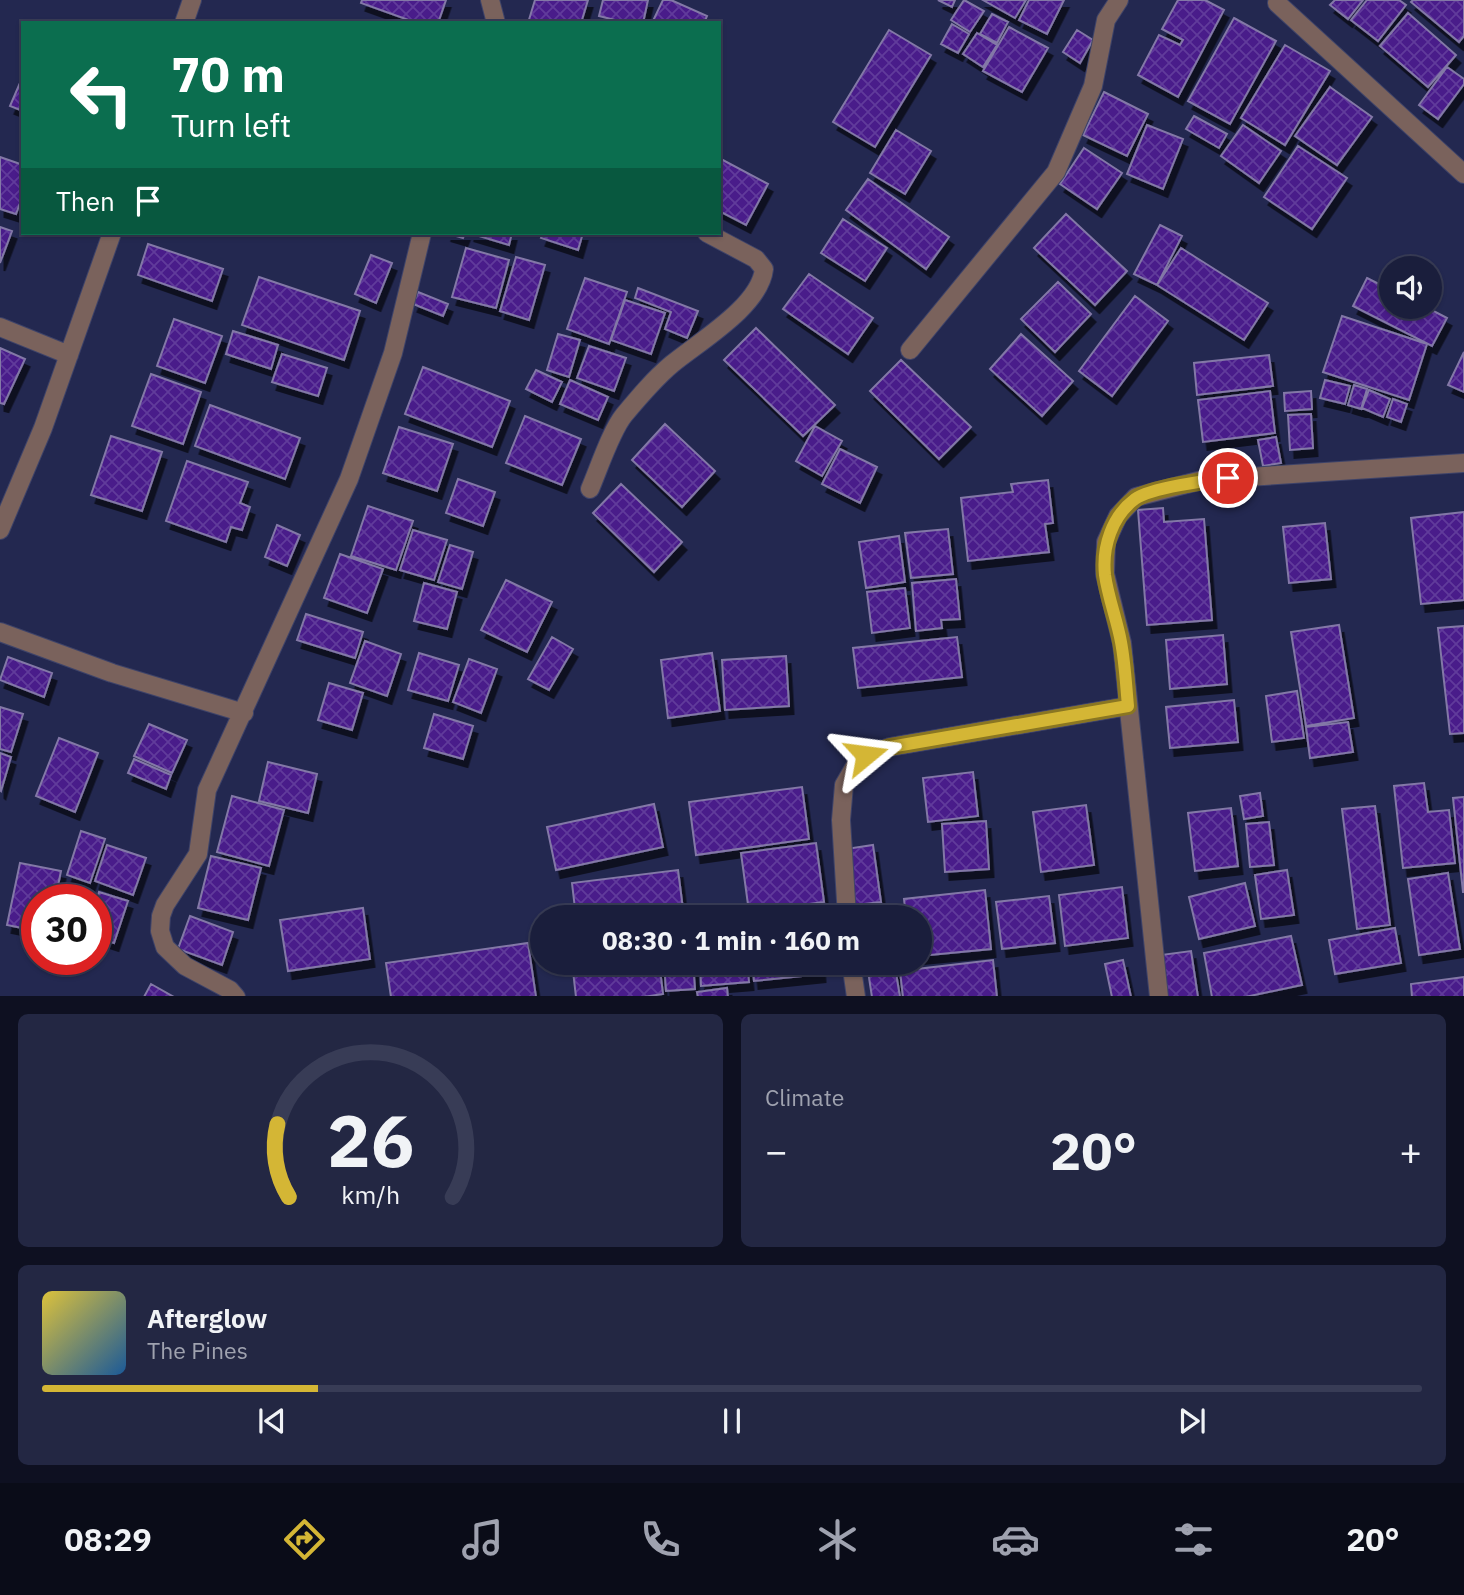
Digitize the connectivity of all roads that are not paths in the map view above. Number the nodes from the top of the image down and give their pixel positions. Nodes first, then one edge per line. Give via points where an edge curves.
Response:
1 (192, 0) edge
2 (490, 0) edge
3 (1115, 2) edge
4 (1276, 3) dead end
5 (185, 21) edge
6 (495, 21) edge
7 (1464, 174) edge
8 (111, 235) edge
9 (422, 235) edge
10 (711, 235) edge
11 (0, 327) edge
12 (910, 350) dead end
13 (69, 355) junction
14 (1464, 463) edge
15 (590, 489) dead end
16 (0, 530) edge
17 (0, 632) edge
18 (1128, 706) junction
19 (244, 713) junction
20 (846, 905) edge
21 (853, 975) edge
22 (236, 996) edge
23 (856, 996) edge
24 (1159, 996) edge

1 - 5 street
2 - 6 street
3 - 12 street via 1106,20 1093,86 1056,172
4 - 7 street
8 - 13 street
9 - 19 street via 393,352 349,479
10 - 15 street via 755,258 764,269 763,278 742,309 672,364 621,418
11 - 13 street
13 - 16 street
14 - 18 street via 1202,480 1136,498 1118,516 1106,542 1105,574 1122,643
17 - 19 street via 112,673
18 - 20 street via 866,755 844,785 841,820
18 - 24 street
19 - 22 street via 207,790 198,854 165,905 160,931 165,947 185,966
21 - 23 street

